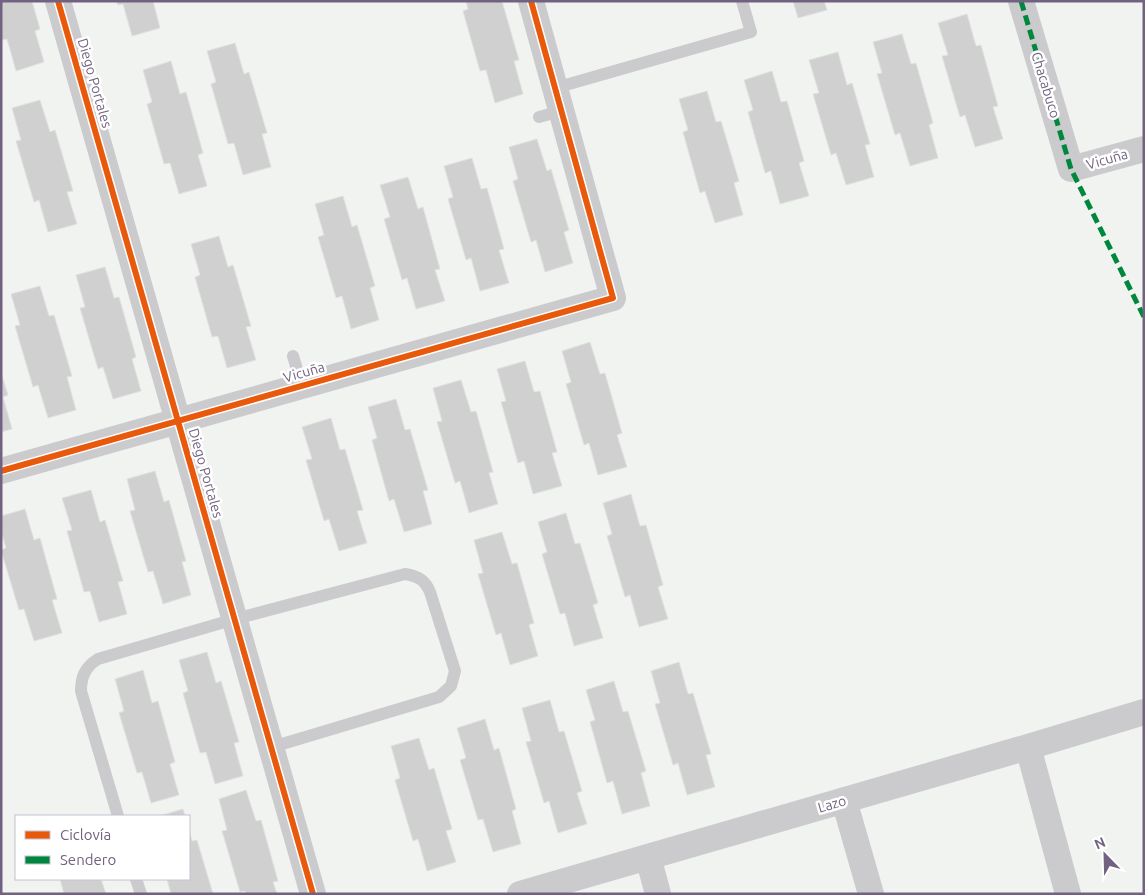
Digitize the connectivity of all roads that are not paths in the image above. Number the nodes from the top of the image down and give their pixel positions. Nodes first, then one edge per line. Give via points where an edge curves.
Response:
1 (58, 1) edge
2 (531, 1) edge
3 (742, 1) edge
4 (1021, 1) edge
5 (552, 105) junction
6 (1144, 149) edge
7 (1071, 169) joint
8 (293, 356) dead end
9 (302, 386) junction
10 (178, 421) junction
11 (1, 471) edge
12 (235, 619) junction
13 (1144, 712) edge
14 (272, 747) junction
15 (1028, 747) junction
16 (844, 800) junction
17 (118, 815) edge
18 (648, 857) junction
19 (136, 880) edge
20 (141, 894) edge
21 (313, 894) edge
22 (520, 894) edge
23 (658, 894) edge
24 (871, 894) edge
25 (1068, 894) edge

1 - 10 street, Diego Portales
2 - 5 street
3 - 5 lane via 751,32
4 - 7 street, Chacabuco
5 - 9 street, Vicuña via 613,298
6 - 7 street, Vicuña
8 - 9 lane
9 - 10 street, Vicuña
10 - 11 street, Vicuña
10 - 12 street, Diego Portales
12 - 14 street, Diego Portales
12 - 14 lane via 405,574 413,575 426,584 430,592 455,671 451,686 440,697
12 - 17 lane via 98,659 86,669 81,692
13 - 15 street, Lazo
14 - 21 street, Diego Portales
15 - 16 street, Lazo
15 - 25 street
16 - 18 street, Lazo
16 - 24 street
18 - 22 street, Lazo
18 - 23 street
19 - 20 lane

